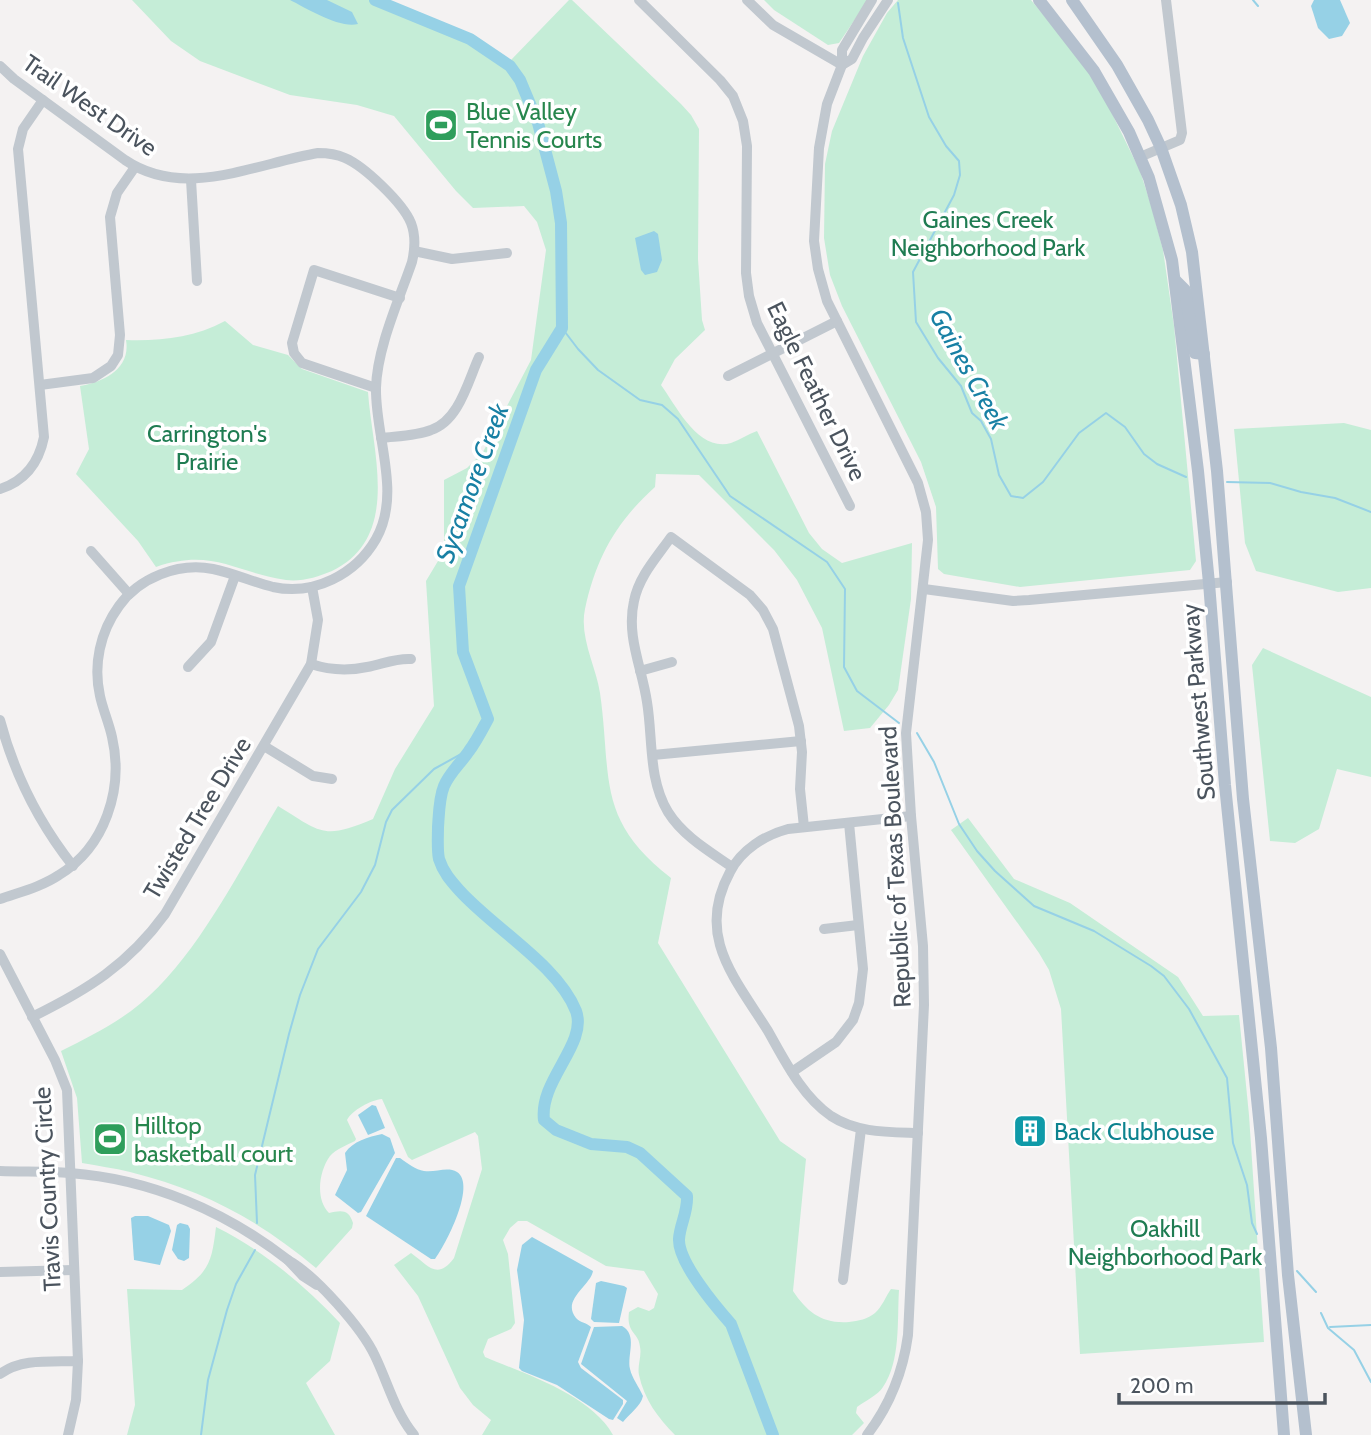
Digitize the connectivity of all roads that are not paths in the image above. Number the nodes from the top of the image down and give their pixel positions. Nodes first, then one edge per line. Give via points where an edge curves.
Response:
1 (639, 0) edge
2 (747, 0) edge
3 (872, 0) edge
4 (888, 0) edge
5 (1039, 0) edge
6 (1072, 0) edge
7 (1166, 0) edge
8 (842, 65) junction
9 (0, 66) edge
10 (43, 100) junction
11 (1161, 148) junction
12 (1140, 157) junction
13 (135, 167) junction
14 (191, 180) junction
15 (414, 251) junction
16 (507, 253) dead end
17 (1175, 280) junction
18 (197, 281) dead end
19 (400, 298) junction
20 (837, 321) junction
21 (772, 353) junction
22 (1204, 354) junction
23 (479, 357) dead end
24 (728, 376) dead end
25 (40, 385) junction
26 (376, 388) junction
27 (381, 438) junction
28 (0, 489) edge
29 (850, 506) dead end
30 (91, 551) dead end
31 (235, 576) junction
32 (1227, 582) junction
33 (1209, 583) junction
34 (312, 587) junction
35 (925, 589) junction
36 (130, 594) junction
37 (411, 659) dead end
38 (672, 662) dead end
39 (311, 664) junction
40 (188, 667) dead end
41 (640, 671) junction
42 (0, 720) edge
43 (801, 740) junction
44 (264, 746) junction
45 (653, 755) junction
46 (332, 779) dead end
47 (911, 816) junction
48 (849, 823) junction
49 (804, 827) junction
50 (73, 866) junction
51 (732, 867) junction
52 (0, 899) edge
53 (859, 925) junction
54 (824, 929) dead end
55 (0, 954) edge
56 (32, 1017) junction
57 (792, 1072) junction
58 (862, 1129) junction
59 (918, 1133) junction
60 (0, 1171) edge
61 (71, 1173) junction
62 (74, 1270) junction
63 (0, 1272) edge
64 (843, 1280) dead end
65 (1291, 1307) junction
66 (1273, 1310) junction
67 (78, 1361) junction
68 (0, 1374) edge
69 (68, 1435) edge
70 (414, 1435) edge
71 (867, 1435) edge
72 (1284, 1435) edge
73 (1306, 1435) edge

1 - 21 street, Eagle Feather Drive via 720,79 743,121 748,296
2 - 8 street via 773,24
3 - 8 street, Republic of Texas Boulevard via 842,50
4 - 8 street, Republic of Texas Boulevard via 852,59
5 - 12 main road, Southwest Parkway via 1094,71
6 - 11 main road, Southwest Parkway via 1133,92
7 - 11 street via 1182,133 1180,140
8 - 20 street, Republic of Texas Boulevard via 827,104 815,183 818,269
9 - 10 street, Trail West Drive
10 - 13 street, Trail West Drive
10 - 25 street via 23,129 18,149
11 - 12 street
11 - 22 main road, Southwest Parkway via 1186,227
12 - 17 main road, Southwest Parkway via 1166,234
13 - 14 street, Trail West Drive
13 - 25 street via 115,197 110,217 118,355 93,378
14 - 15 street, Trail West Drive via 332,154 355,163 399,204 411,223
14 - 18 street
15 - 16 street via 452,259
15 - 19 street, Trail West Drive
17 - 22 main road via 1185,290 1195,353
17 - 33 main road, Southwest Parkway
19 - 26 street, Trail West Drive
19 - 26 street via 314,270 292,338 294,354 302,363
20 - 21 street
20 - 35 street, Republic of Texas Boulevard via 918,483 929,540
21 - 24 street
21 - 29 street, Eagle Feather Drive
22 - 32 main road, Southwest Parkway
23 - 27 street via 444,424 429,431
25 - 28 street via 44,431 39,455 22,477
26 - 27 street, Trail West Drive
27 - 34 street, Trail West Drive via 387,496 379,532 357,563
30 - 36 street
31 - 34 street, Trail West Drive via 274,587
31 - 36 street, Trail West Drive via 210,568 182,569 153,578
31 - 40 street via 212,642
32 - 33 street
32 - 65 main road, Southwest Parkway
33 - 35 street via 1013,601
33 - 66 main road, Southwest Parkway
34 - 39 street, Twisted Tree Drive via 318,620
35 - 47 street, Republic of Texas Boulevard via 906,733
36 - 50 street, Trail West Drive via 106,629 98,661 100,697 115,754 113,796 100,832
37 - 39 street via 352,670
38 - 41 street
39 - 44 street, Twisted Tree Drive
41 - 43 street via 632,632 633,603 642,578 671,537 741,587 763,610 780,647
41 - 45 street
42 - 50 street via 35,811
43 - 45 street
43 - 49 street
44 - 46 street via 313,776
44 - 56 street, Twisted Tree Drive via 148,936 100,980
45 - 51 street via 659,794 675,822
47 - 48 street
47 - 59 street, Republic of Texas Boulevard via 924,969
48 - 49 street
48 - 53 street
49 - 51 street via 770,835
50 - 52 street, Trail West Drive via 47,882
51 - 57 street via 717,901 719,945
53 - 54 street
53 - 57 street via 863,977 853,1020 828,1049
55 - 56 street, Travis Country Circle
56 - 61 street, Travis Country Circle via 67,1090
57 - 58 street via 822,1109
58 - 59 street
58 - 64 street
59 - 71 street, Republic of Texas Boulevard via 906,1349 895,1388
60 - 61 street
61 - 62 street, Travis Country Circle
61 - 70 street via 131,1183 197,1205 250,1232 303,1268 366,1339 397,1409
62 - 63 street
62 - 67 street, Travis Country Circle
65 - 66 main road
65 - 73 main road, Southwest Parkway
66 - 72 main road, Southwest Parkway
67 - 68 street via 22,1364
67 - 69 street, Travis Country Circle

